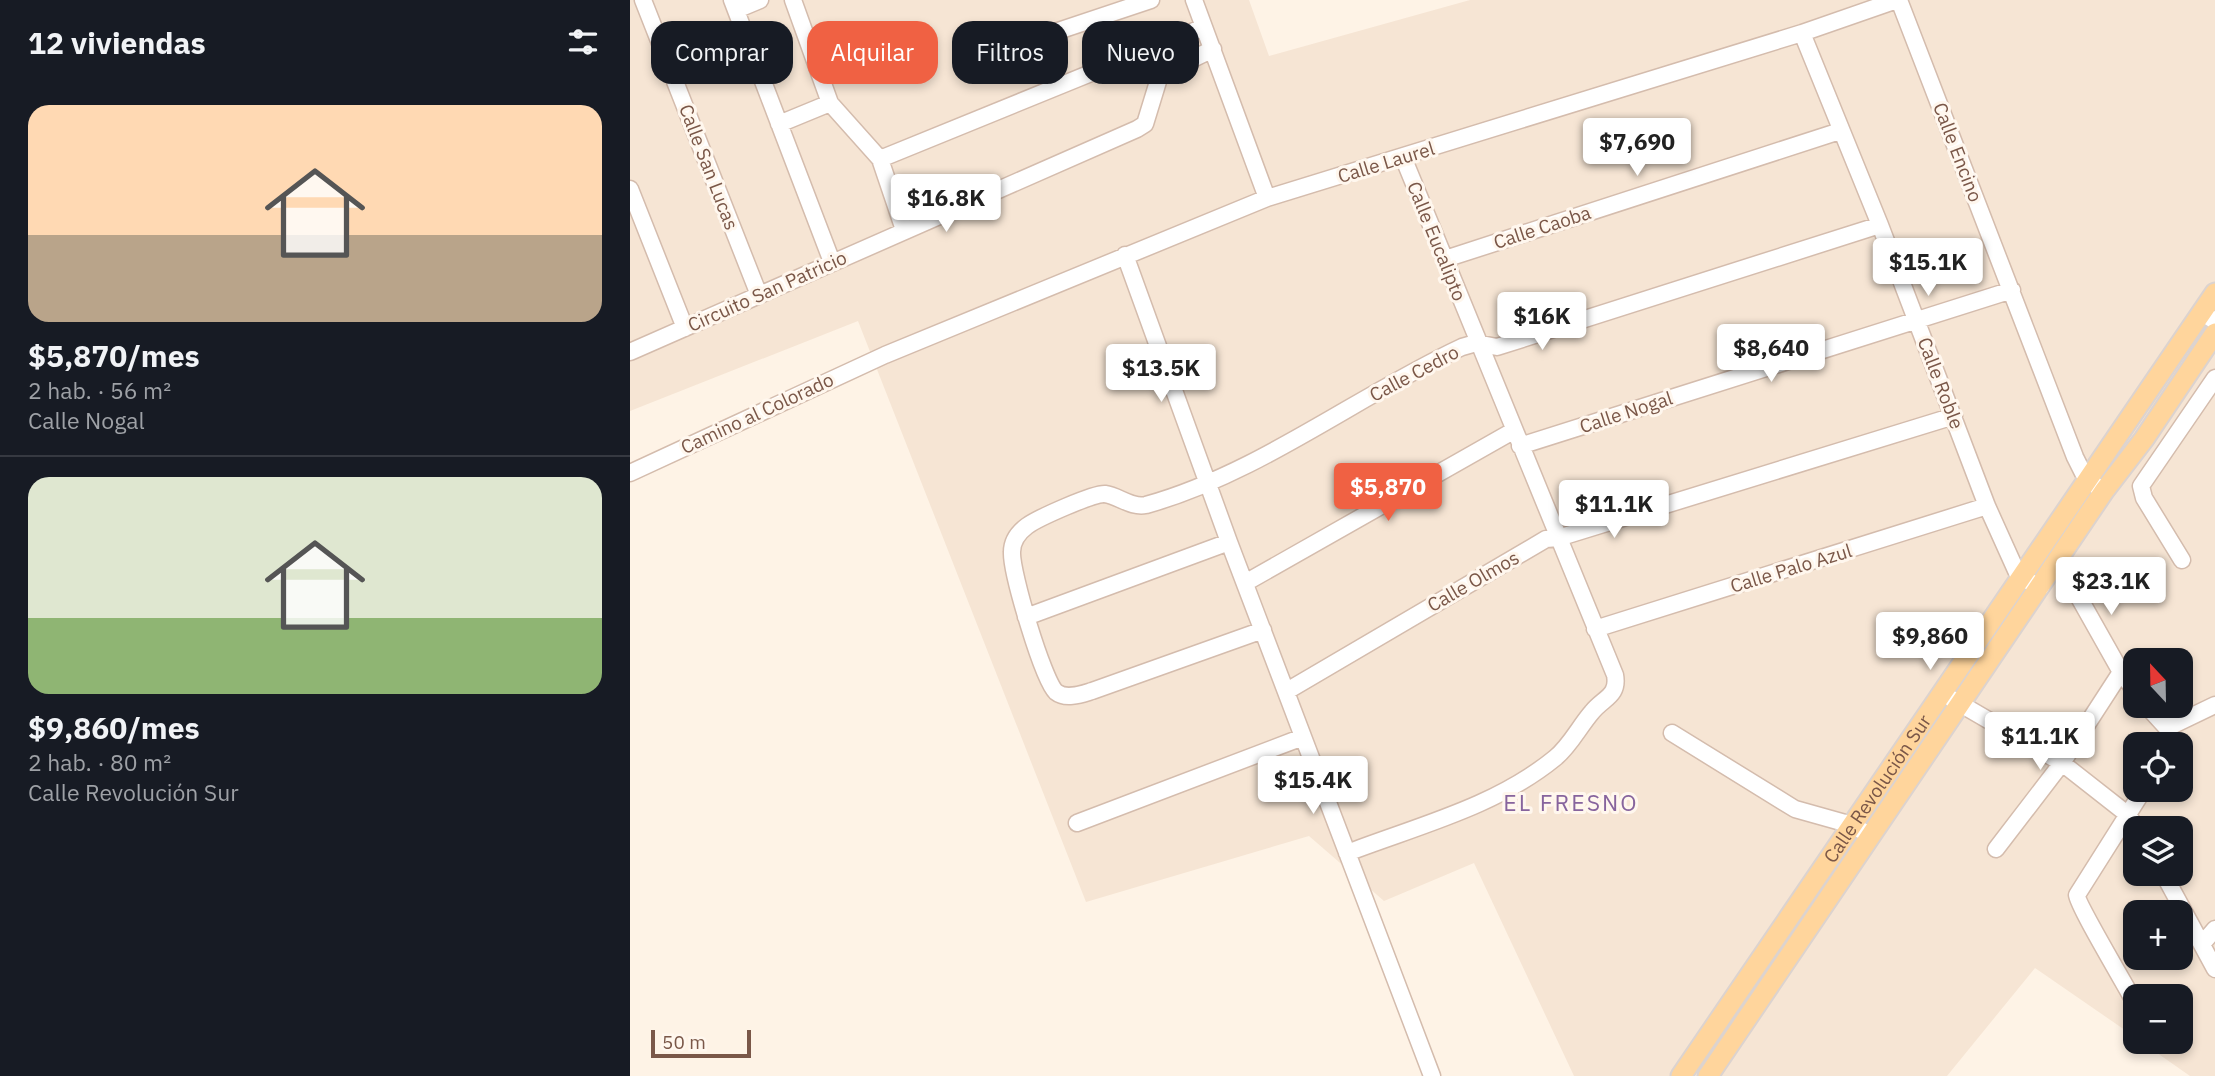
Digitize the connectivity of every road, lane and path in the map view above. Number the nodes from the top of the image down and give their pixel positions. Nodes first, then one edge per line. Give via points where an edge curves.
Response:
1 (643, 0) edge
2 (760, 0) edge
3 (793, 0) edge
4 (1151, 0) edge
5 (1194, 0) edge
6 (1898, 0) edge
7 (734, 5) edge
8 (1204, 27) junction
9 (1068, 28) edge
10 (1199, 29) edge
11 (1802, 33) junction
12 (1213, 49) junction
13 (1199, 56) edge
14 (1082, 78) edge
15 (1157, 84) edge
16 (830, 103) junction
17 (779, 124) junction
18 (1840, 131) junction
19 (1403, 157) junction
20 (880, 159) junction
21 (630, 189) edge
22 (1267, 198) junction
23 (1880, 225) junction
24 (905, 230) junction
25 (1125, 255) junction
26 (1445, 259) junction
27 (832, 262) junction
28 (2012, 290) junction
29 (2215, 293) edge
30 (759, 295) junction
31 (2208, 317) edge
32 (1917, 318) junction
33 (685, 328) junction
34 (2215, 333) edge
35 (1476, 343) junction
36 (630, 352) edge
37 (885, 355) joint
38 (2166, 367) junction
39 (2185, 378) junction
40 (2215, 378) edge
41 (1954, 416) junction
42 (2122, 427) junction
43 (1516, 438) junction
44 (2144, 439) junction
45 (630, 473) edge
46 (1210, 483) junction
47 (2096, 485) junction
48 (1987, 506) junction
49 (1558, 538) junction
50 (1229, 542) junction
51 (2182, 559) dead end
52 (2059, 562) junction
53 (2019, 577) junction
54 (1245, 583) junction
55 (2041, 587) junction
56 (1026, 617) junction
57 (1595, 629) junction
58 (1263, 630) junction
59 (2121, 672) junction
60 (2123, 675) edge
61 (1287, 691) junction
62 (1942, 691) junction
63 (1959, 704) junction
64 (2215, 705) edge
65 (2193, 716) edge
66 (2156, 718) edge
67 (2190, 718) edge
68 (1672, 733) dead end
69 (1303, 737) junction
70 (2062, 763) junction
71 (2135, 802) edge
72 (2127, 814) junction
73 (1077, 823) dead end
74 (1852, 825) junction
75 (1871, 835) junction
76 (1996, 849) dead end
77 (1346, 853) junction
78 (2170, 886) edge
79 (2215, 929) edge
80 (2202, 944) junction
81 (2215, 970) edge
82 (2125, 984) edge
83 (1703, 1044) junction
84 (1722, 1056) junction
85 (1432, 1076) edge
86 (1681, 1076) edge
87 (1708, 1076) edge

1 - 30 street, Calle San Lucas
2 - 7 street
3 - 16 street
4 - 9 street
5 - 8 street
6 - 11 street, Calle Laurel
6 - 28 street, Calle Encino
7 - 17 street
8 - 10 street
8 - 12 street
11 - 18 street, Calle Roble
11 - 19 street, Calle Laurel
12 - 13 street
12 - 22 street
14 - 20 street
15 - 24 street, Circuito San Patricio via 1145,124 1137,129
16 - 17 street
16 - 20 street
17 - 27 street
18 - 23 street, Calle Roble
18 - 26 street, Calle Caoba
19 - 22 street, Calle Laurel
19 - 26 street, Calle Eucalipto
20 - 24 street
21 - 33 street
22 - 25 street, Calle Laurel
23 - 32 street, Calle Roble
23 - 35 street, Calle Cedro via 1497,347
24 - 27 street, Circuito San Patricio
25 - 37 street, Calle Laurel
25 - 46 street
26 - 35 street, Calle Eucalipto
27 - 30 street, Circuito San Patricio
28 - 32 street, Calle Nogal
28 - 47 street, Calle Encino via 2071,449
29 - 31 main road, Calle Revolución Sur
30 - 33 street, Circuito San Patricio
31 - 38 main road, Calle Revolución Sur
32 - 41 street, Calle Roble
32 - 43 street, Calle Nogal
33 - 36 street, Circuito San Patricio
34 - 39 main road, Calle Revolución Sur
35 - 43 street, Calle Eucalipto
35 - 46 street, Calle Cedro
37 - 45 street, Camino al Colorado
38 - 39 main road
38 - 42 main road, Calle Revolución Sur
39 - 44 main road, Calle Revolución Sur
40 - 51 street via 2141,486
41 - 48 street, Calle Roble
41 - 49 street, Calle Olmos
42 - 44 main road
42 - 47 main road, Calle Revolución Sur
43 - 49 street, Calle Eucalipto
43 - 54 street, Calle Nogal
44 - 47 main road, Calle Revolución Sur
46 - 50 street
46 - 56 street, Calle Cedro via 1140,506 1100,494 1036,520 1013,544 1014,570
47 - 52 main road, Calle Revolución Sur
47 - 53 main road, Calle Revolución Sur
48 - 53 street, Calle Roble
48 - 57 street, Calle Palo Azul
49 - 57 street, Calle Eucalipto
49 - 61 street, Calle Olmos via 1520,553
50 - 54 street
50 - 56 street
52 - 55 main road, Calle Revolución Sur
52 - 59 street
53 - 55 street
53 - 62 main road, Calle Revolución Sur
54 - 58 street
55 - 63 main road, Calle Revolución Sur
56 - 58 street via 1049,680 1056,691 1069,696
57 - 77 street, Calle Eucalipto via 1615,675 1615,691 1554,760 1475,807
58 - 61 street
59 - 60 street
59 - 70 street
61 - 69 street
62 - 63 street
62 - 74 main road, Calle Revolución Sur
63 - 70 street
63 - 75 main road, Calle Revolución Sur
64 - 65 street
66 - 67 street via 2167,728
68 - 74 street via 1795,809
69 - 73 street
69 - 77 street
70 - 72 street
70 - 76 street
71 - 72 street
72 - 82 street via 2077,895 2077,903
74 - 75 street
74 - 83 main road, Calle Revolución Sur
75 - 84 main road, Calle Revolución Sur
77 - 85 street
78 - 80 street
79 - 80 street
80 - 81 street
83 - 84 main road
83 - 86 main road, Calle Revolución Sur
84 - 87 main road, Calle Revolución Sur

